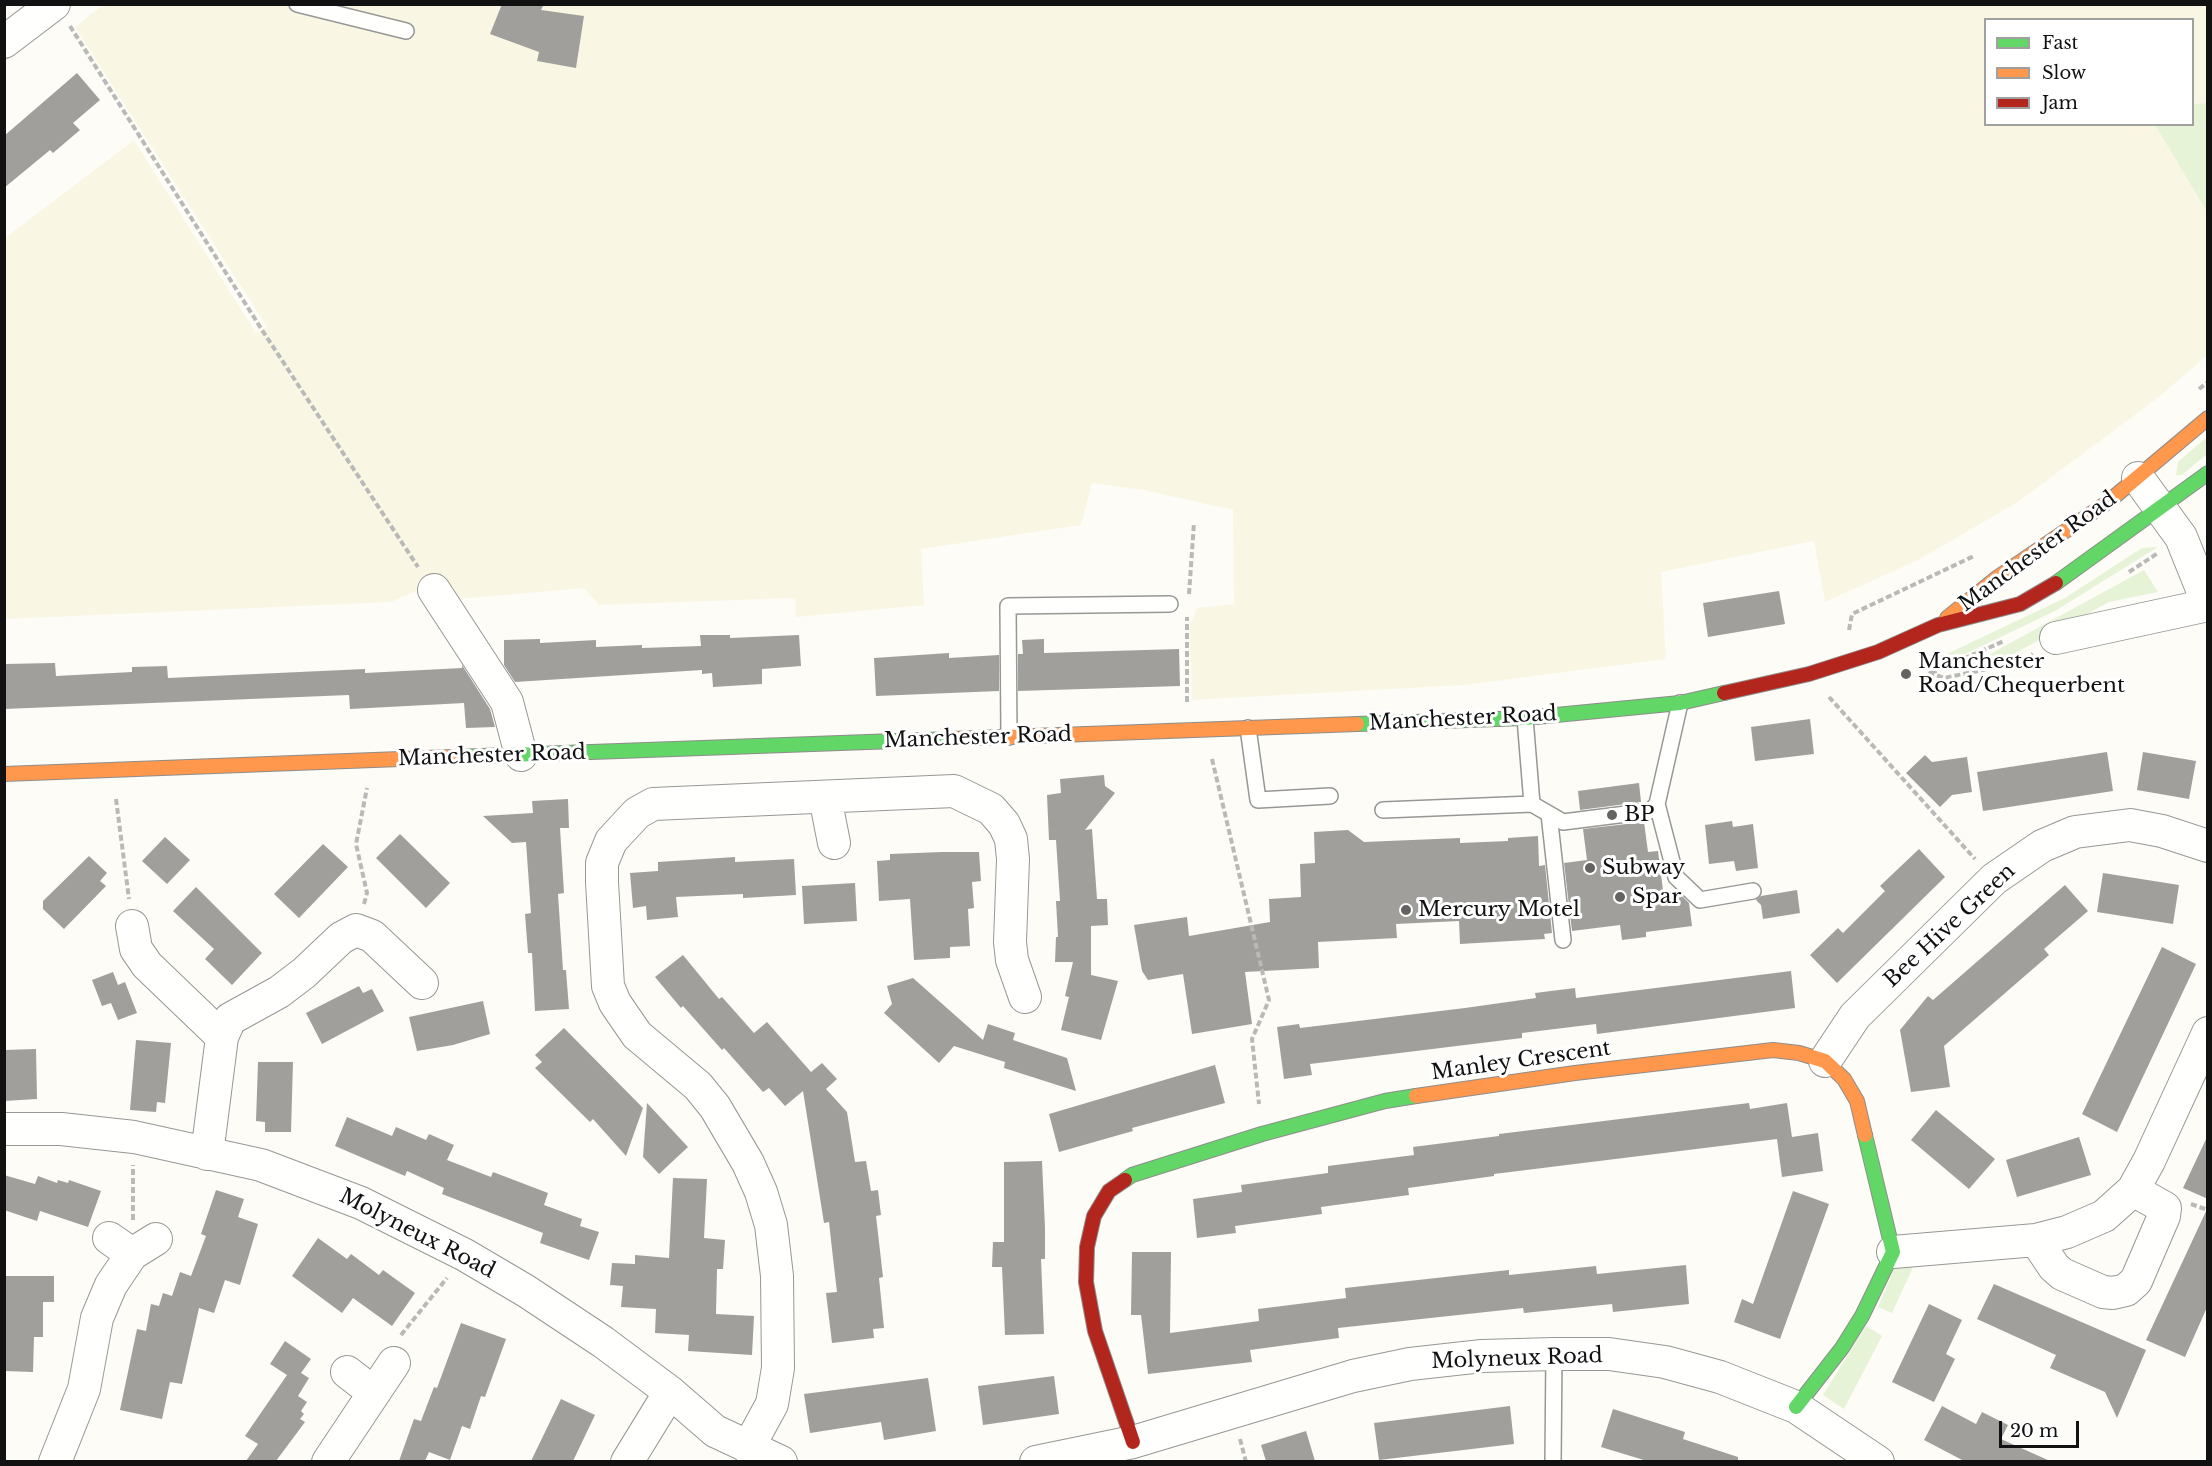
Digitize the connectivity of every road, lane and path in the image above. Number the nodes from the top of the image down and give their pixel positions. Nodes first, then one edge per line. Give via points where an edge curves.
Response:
1 (297, 4) edge
2 (53, 5) edge
3 (406, 32) dead end
4 (4, 42) edge
5 (2208, 382) edge
6 (2190, 396) dead end
7 (2208, 418) edge
8 (2208, 473) edge
9 (2138, 478) junction
10 (2162, 509) junction
11 (1194, 523) dead end
12 (1984, 551) dead end
13 (434, 590) joint
14 (1189, 599) dead end
15 (1170, 604) dead end
16 (2208, 604) edge
17 (1188, 608) dead end
18 (1938, 626) junction
19 (2056, 638) joint
20 (1904, 640) junction
21 (1844, 663) junction
22 (1809, 674) junction
23 (1680, 703) junction
24 (1525, 718) junction
25 (1248, 728) junction
26 (1204, 729) junction
27 (1187, 730) junction
28 (1009, 737) junction
29 (521, 755) junction
30 (374, 760) junction
31 (112, 769) junction
32 (4, 774) edge
33 (1330, 796) dead end
34 (825, 797) junction
35 (1532, 804) junction
36 (1657, 804) junction
37 (1383, 810) dead end
38 (1549, 814) junction
39 (834, 843) dead end
40 (2208, 846) edge
41 (1994, 879) junction
42 (1753, 891) dead end
43 (132, 926) joint
44 (356, 930) junction
45 (1563, 940) dead end
46 (422, 983) dead end
47 (1025, 997) dead end
48 (2208, 1033) edge
49 (222, 1037) junction
50 (1825, 1062) junction
51 (4, 1129) edge
52 (1262, 1134) junction
53 (134, 1137) junction
54 (207, 1154) junction
55 (2133, 1190) junction
56 (2036, 1240) junction
57 (132, 1243) joint
58 (1893, 1252) junction
59 (465, 1255) junction
60 (1554, 1354) junction
61 (394, 1363) joint
62 (346, 1372) dead end
63 (373, 1392) junction
64 (670, 1392) junction
65 (1796, 1407) junction
66 (1133, 1442) junction
67 (748, 1448) junction
68 (55, 1461) edge
69 (328, 1461) edge
70 (627, 1461) edge
71 (781, 1461) edge
72 (1036, 1461) edge
73 (1552, 1461) edge
74 (1878, 1461) edge

1 - 3 lane
2 - 4 street
2 - 13 path
5 - 6 path
7 - 9 main road, Manchester Road
8 - 10 main road, Manchester Road
9 - 10 street, Manchester Road
9 - 18 main road, Manchester Road via 1998,577
10 - 16 street, Manchester Road via 2192,560
10 - 18 main road, Manchester Road via 2069,576 2020,604
11 - 14 path
12 - 21 path via 1852,614
13 - 29 street via 507,702
15 - 28 lane via 1008,606
16 - 19 street, Manchester Road
17 - 27 path
18 - 20 main road, Manchester Road
19 - 20 path via 2021,662 1944,678 1931,673
20 - 21 main road, Manchester Road
21 - 22 main road, Manchester Road
22 - 23 main road, Manchester Road
22 - 41 path
23 - 24 main road, Manchester Road
23 - 36 lane
24 - 25 main road, Manchester Road
24 - 35 lane
25 - 26 main road, Manchester Road
25 - 33 lane via 1258,800
26 - 27 main road, Manchester Road
26 - 52 path via 1269,1000 1252,1039
27 - 28 main road, Manchester Road
28 - 29 main road, Manchester Road
29 - 30 main road, Manchester Road
30 - 31 main road, Manchester Road
30 - 44 path via 358,822 356,844 367,893
31 - 32 main road, Manchester Road
31 - 43 path
34 - 39 street
34 - 47 street via 954,792 991,809 1011,839 1013,859 1000,966
34 - 67 street via 653,804 623,827 611,841 602,863 608,986 615,1003 637,1035 698,1086 715,1107 748,1163 771,1225 777,1276 777,1368 772,1404
35 - 37 lane
35 - 38 lane
36 - 38 lane via 1650,811 1563,822
36 - 42 lane via 1676,877 1700,900
38 - 45 lane
40 - 41 street, Bee Hive Green via 2162,831 2130,825 2105,826 2075,832 2042,846
41 - 50 street, Bee Hive Green via 1855,1016
43 - 49 street via 136,949 147,965
44 - 46 street via 372,936
44 - 49 street via 341,938 279,993 230,1018
48 - 55 street
49 - 54 street
50 - 52 main road, Manley Crescent via 1773,1050 1575,1073 1385,1101
50 - 58 main road, Manley Crescent via 1844,1079 1857,1101
51 - 53 street, Molyneux Road via 61,1129
52 - 66 main road, Manley Crescent via 1132,1175 1109,1191 1094,1216 1087,1247 1088,1292 1095,1331
53 - 54 street, Molyneux Road
53 - 57 path
54 - 59 street, Molyneux Road via 261,1165 314,1184
55 - 56 street via 2104,1216
55 - 56 street via 2165,1208 2136,1281 2126,1290 2103,1292 2062,1274
56 - 58 street
57 - 68 street via 97,1318 84,1389
58 - 65 main road via 1842,1348
59 - 61 path via 393,1345
59 - 64 street, Molyneux Road via 603,1342
60 - 65 street, Molyneux Road via 1609,1354 1665,1362 1720,1377
60 - 66 street, Molyneux Road via 1410,1364 1344,1379
60 - 73 lane
61 - 63 street
62 - 63 street
63 - 69 street
64 - 67 street, Molyneux Road via 715,1431
64 - 70 street
65 - 74 street, Molyneux Road
66 - 72 street, Molyneux Road
67 - 71 street, Molyneux Road

